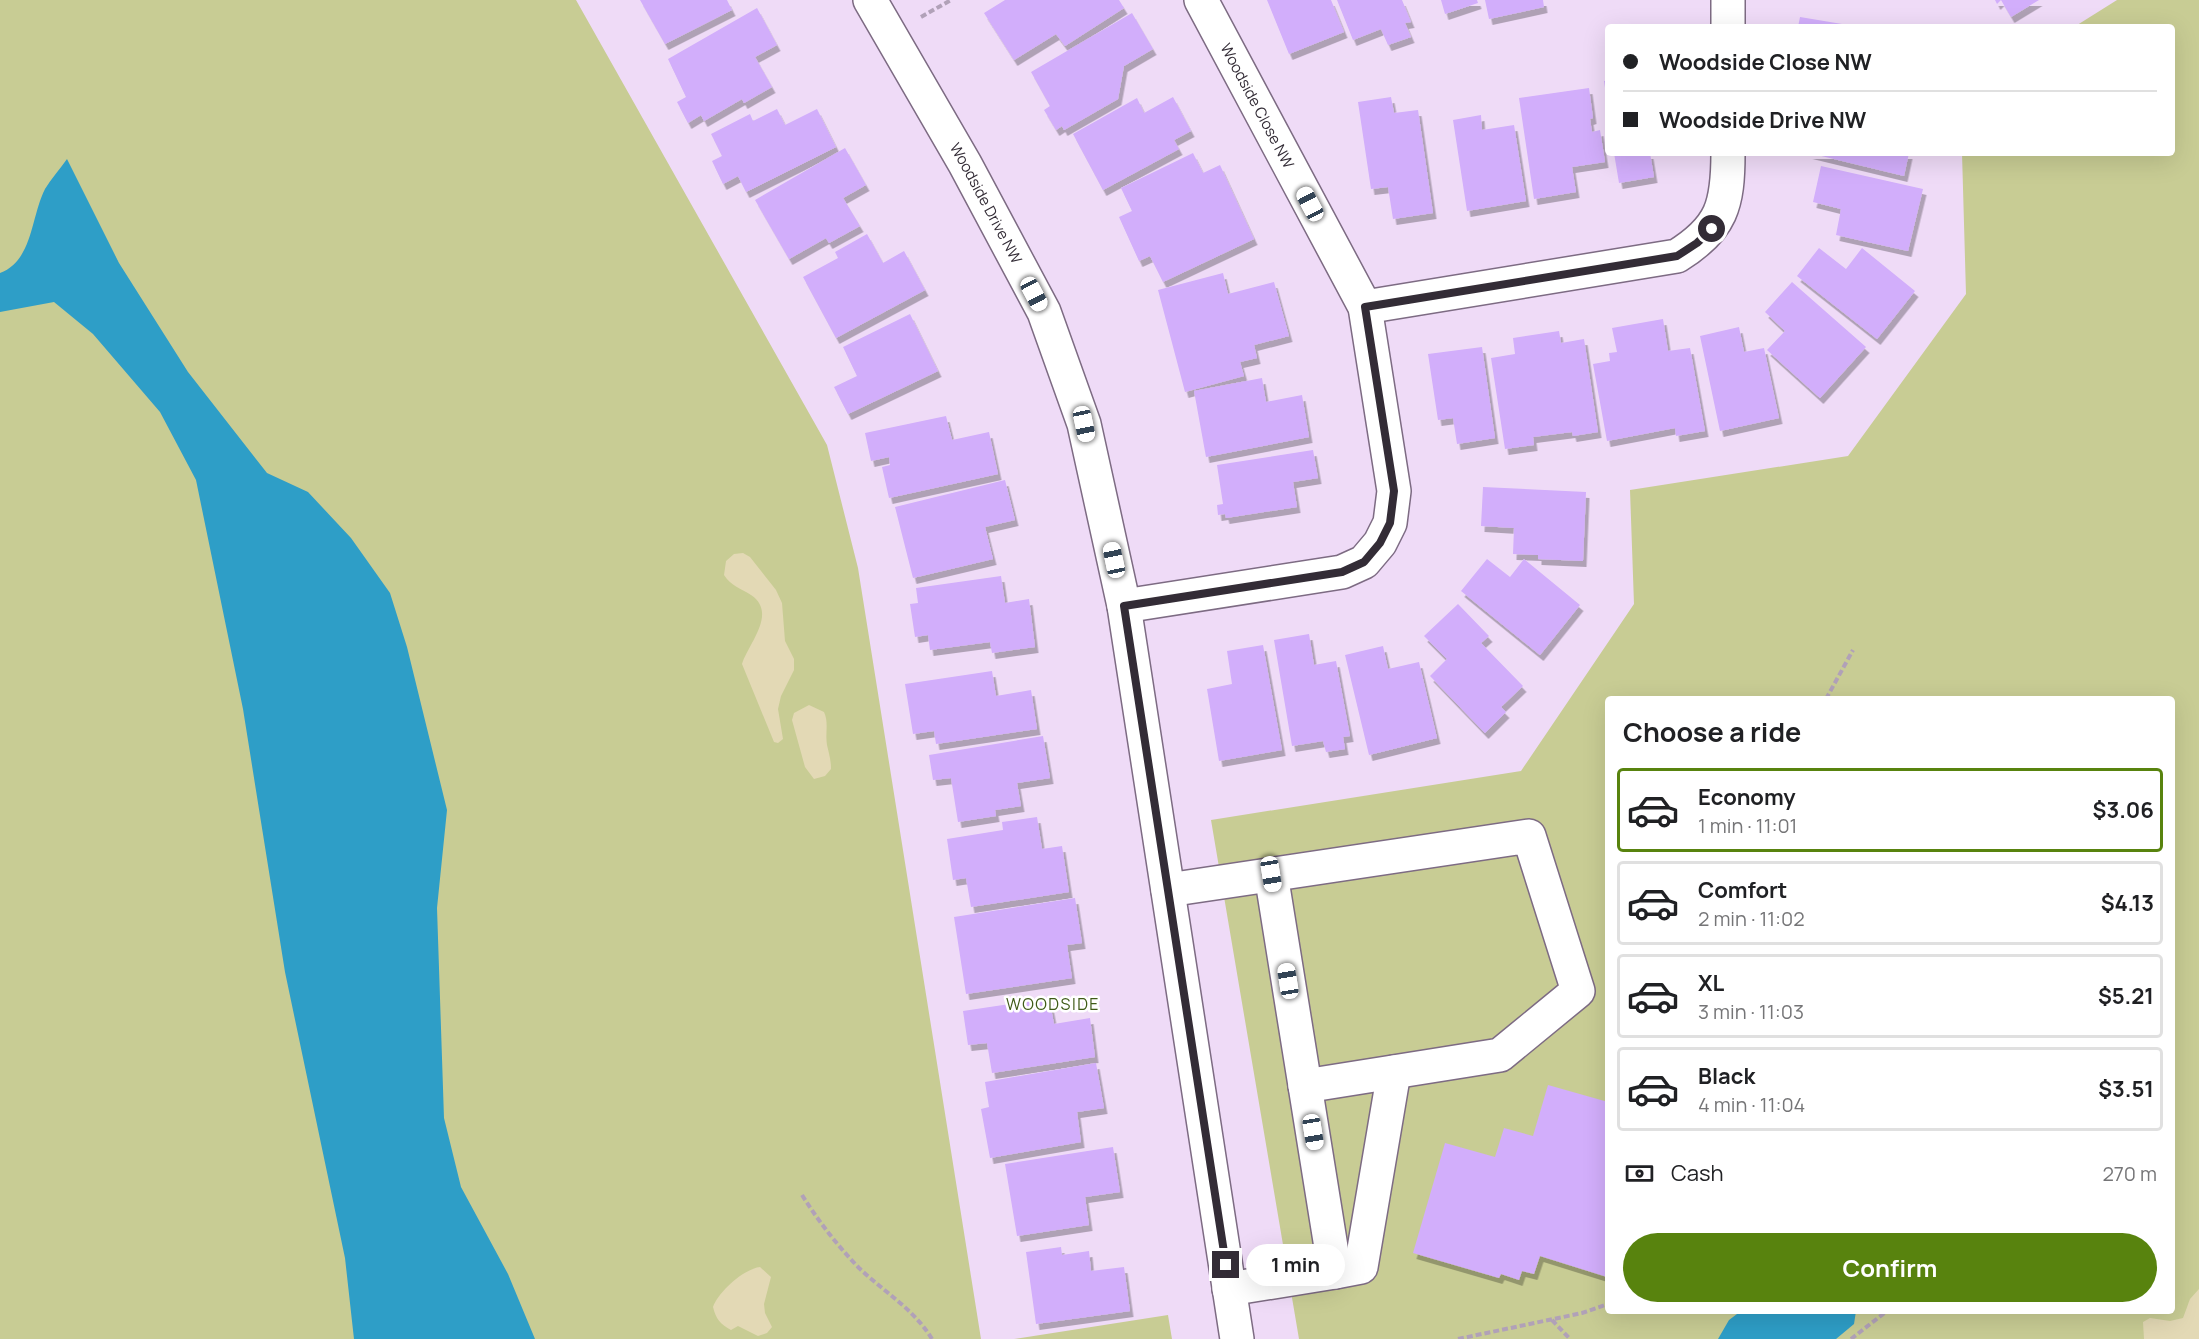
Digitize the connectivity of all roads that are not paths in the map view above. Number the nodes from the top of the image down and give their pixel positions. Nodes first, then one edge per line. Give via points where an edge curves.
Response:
1 (870, 0) edge
2 (1201, 0) edge
3 (1728, 0) edge
4 (1728, 24) edge
5 (1728, 156) edge
6 (1365, 307) junction
7 (1124, 606) junction
8 (1271, 874) junction
9 (1168, 890) junction
10 (1394, 1072) junction
11 (1305, 1086) junction
12 (1335, 1272) junction
13 (1229, 1288) junction
14 (1237, 1339) edge

1 - 7 street, Woodside Drive NW via 965,164 1044,312 1084,424
2 - 6 street, Woodside Close NW
3 - 4 street
5 - 6 street via 1724,207 1712,229 1677,256
6 - 7 street, Woodside Close NW via 1394,491 1390,523 1364,562 1342,572
7 - 9 street, Woodside Drive NW
8 - 9 street
8 - 10 street via 1529,836 1578,991 1500,1055
8 - 11 street
9 - 13 street, Woodside Drive NW
10 - 11 street
10 - 12 street via 1361,1267
11 - 12 street
12 - 13 street
13 - 14 street, Woodside Drive NW

